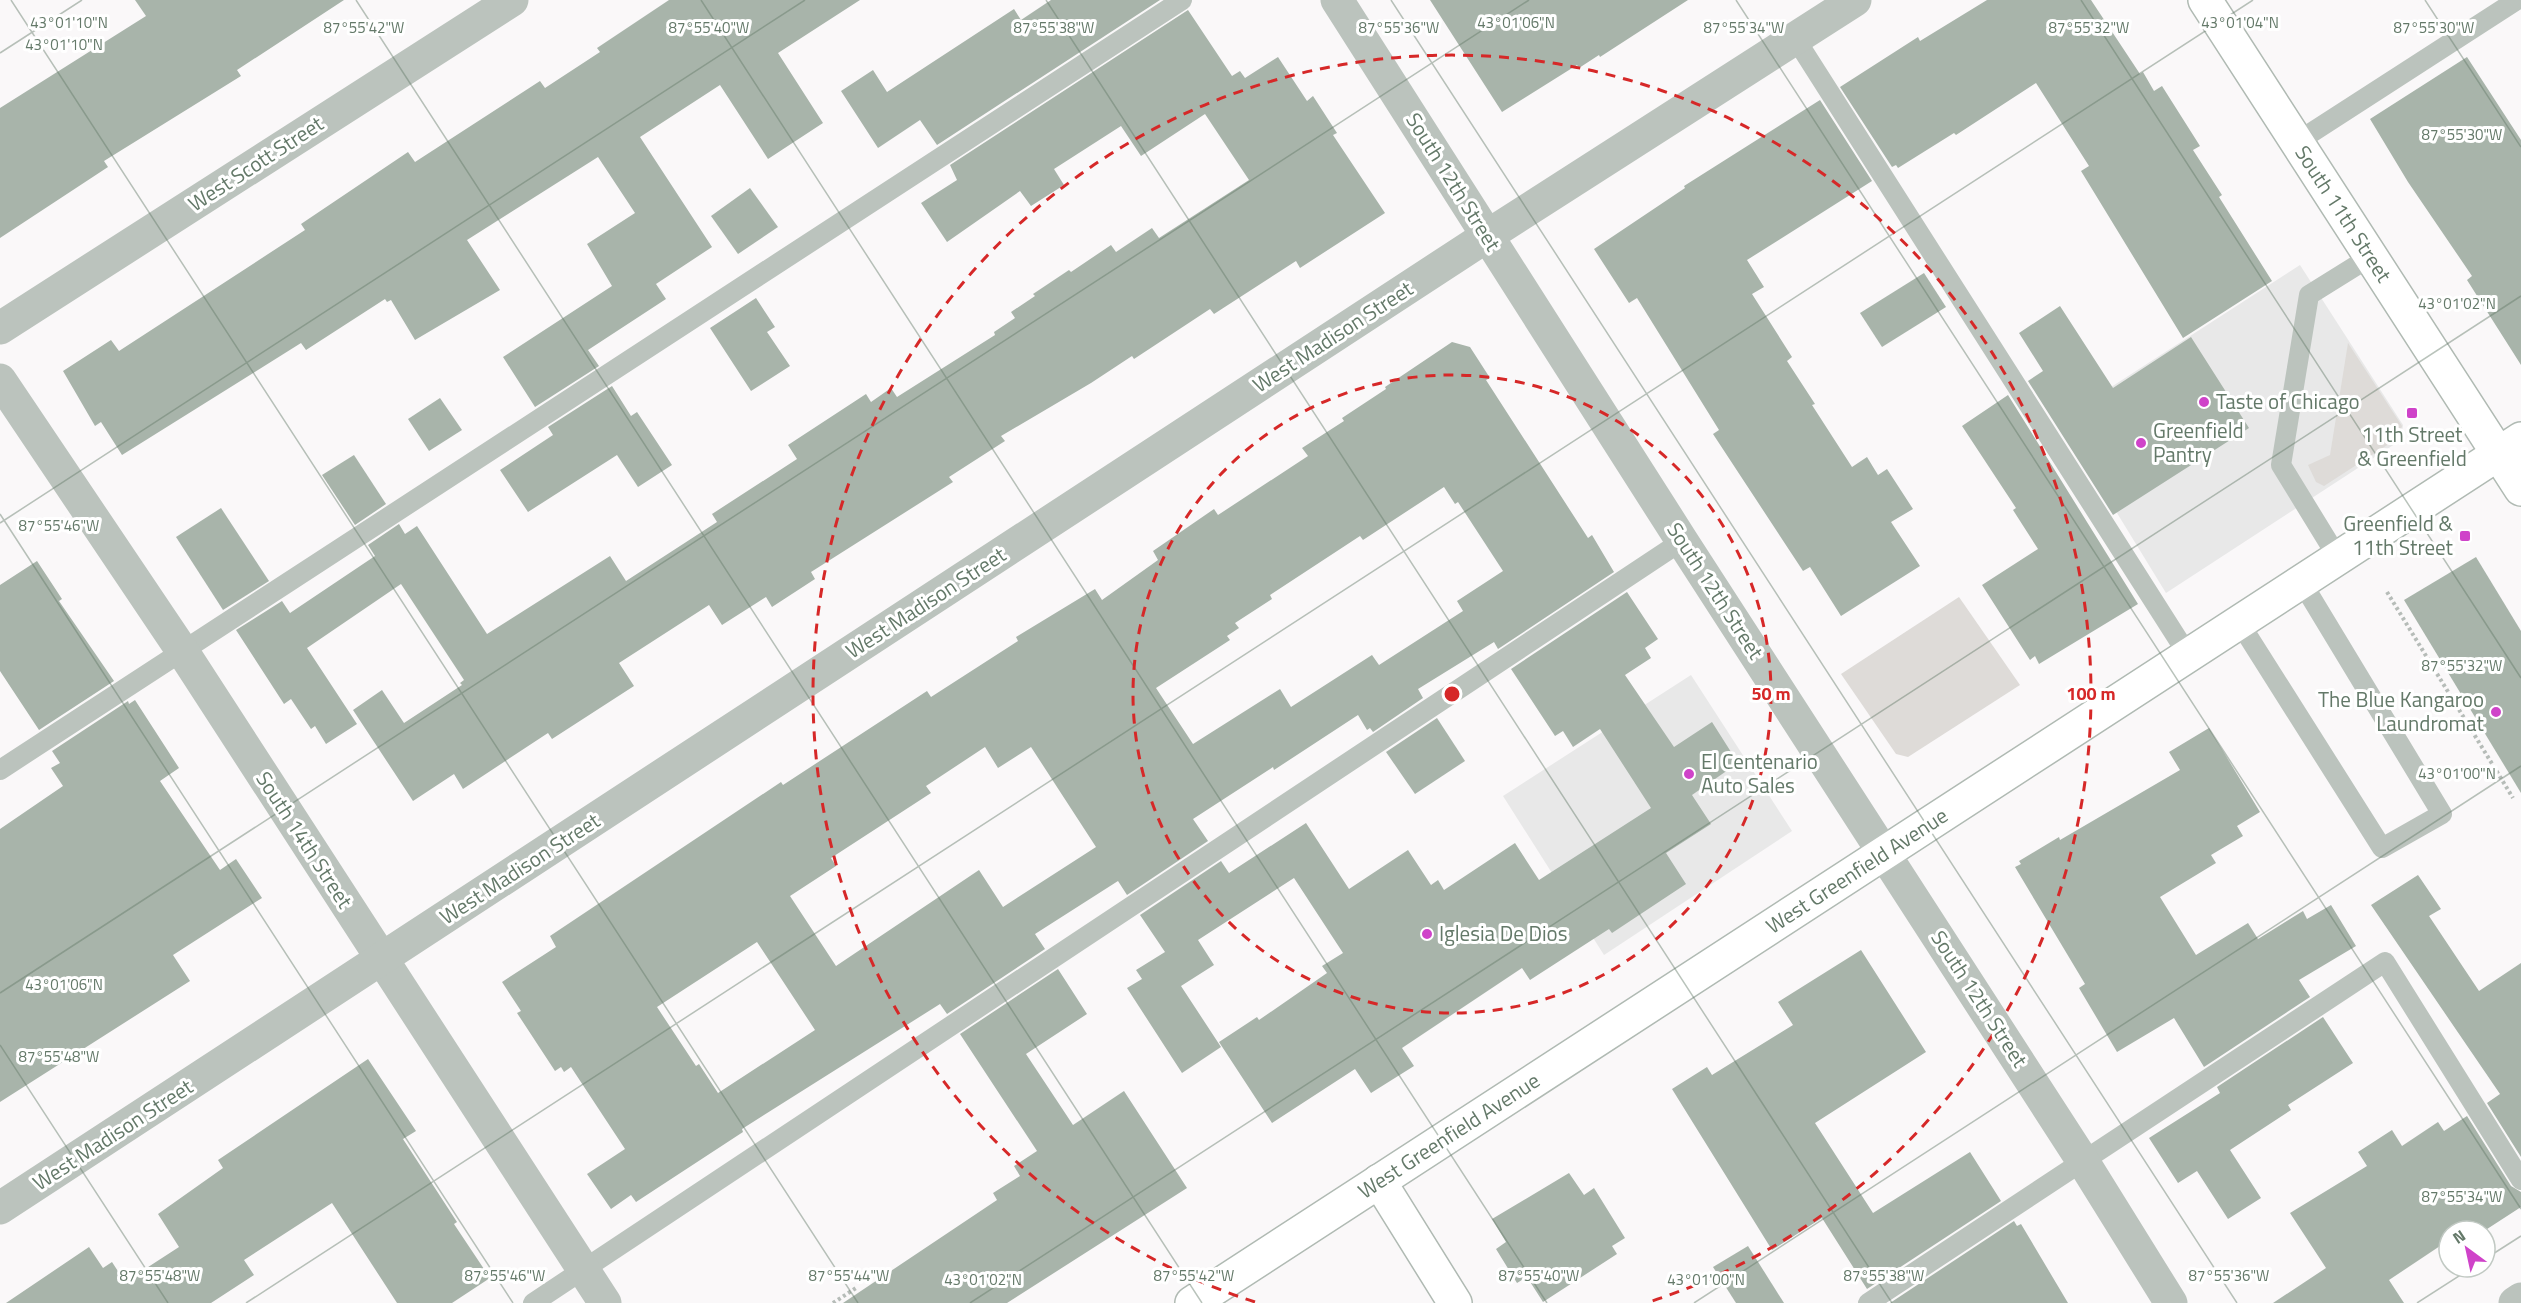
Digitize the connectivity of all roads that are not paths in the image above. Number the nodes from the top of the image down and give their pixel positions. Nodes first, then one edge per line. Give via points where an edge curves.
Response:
1 (512, 0) edge
2 (1182, 0) edge
3 (1337, 0) edge
4 (1855, 0) edge
5 (2205, 0) edge
6 (2517, 0) edge
7 (1795, 38) junction
8 (2297, 142) junction
9 (1487, 236) junction
10 (2370, 257) junction
11 (0, 328) edge
12 (0, 380) edge
13 (2510, 446) edge
14 (2521, 489) edge
15 (1682, 541) junction
16 (2338, 558) junction
17 (2301, 581) junction
18 (2240, 622) junction
19 (183, 652) junction
20 (2188, 655) junction
21 (0, 770) edge
22 (1884, 853) junction
23 (381, 959) junction
24 (2084, 1162) junction
25 (2521, 1180) edge
26 (1379, 1182) junction
27 (0, 1208) edge
28 (584, 1270) junction
29 (2521, 1299) edge
30 (532, 1303) edge
31 (604, 1303) edge
32 (1192, 1303) edge
33 (1455, 1303) edge
34 (1868, 1303) edge
35 (2171, 1303) edge
36 (2515, 1303) edge

1 - 11 street, West Scott Street
2 - 19 lane
3 - 9 street, South 12th Street
4 - 7 street, West Madison Street
5 - 8 main road, South 11th Street
6 - 8 lane
7 - 9 street, West Madison Street
7 - 20 lane
8 - 10 main road, South 11th Street
9 - 15 street, South 12th Street
9 - 23 street, West Madison Street
10 - 13 main road, South 11th Street
10 - 16 lane via 2309,295 2281,465
12 - 19 street, South 14th Street
13 - 14 main road, South 11th Street
13 - 16 main road, West Greenfield Avenue
15 - 22 street, South 12th Street
15 - 28 lane
16 - 17 main road, West Greenfield Avenue
17 - 18 main road, West Greenfield Avenue
17 - 18 lane via 2442,814 2382,848
18 - 20 main road, West Greenfield Avenue
19 - 21 lane
19 - 23 street, South 14th Street
20 - 22 main road, West Greenfield Avenue
22 - 24 street, South 12th Street
22 - 26 main road, West Greenfield Avenue
23 - 27 street, West Madison Street
23 - 28 street, South 14th Street
24 - 25 lane via 2385,962
24 - 34 lane
24 - 35 street, South 12th Street
26 - 32 main road, West Greenfield Avenue
26 - 33 main road
28 - 30 lane
28 - 31 street, South 14th Street
29 - 36 street

